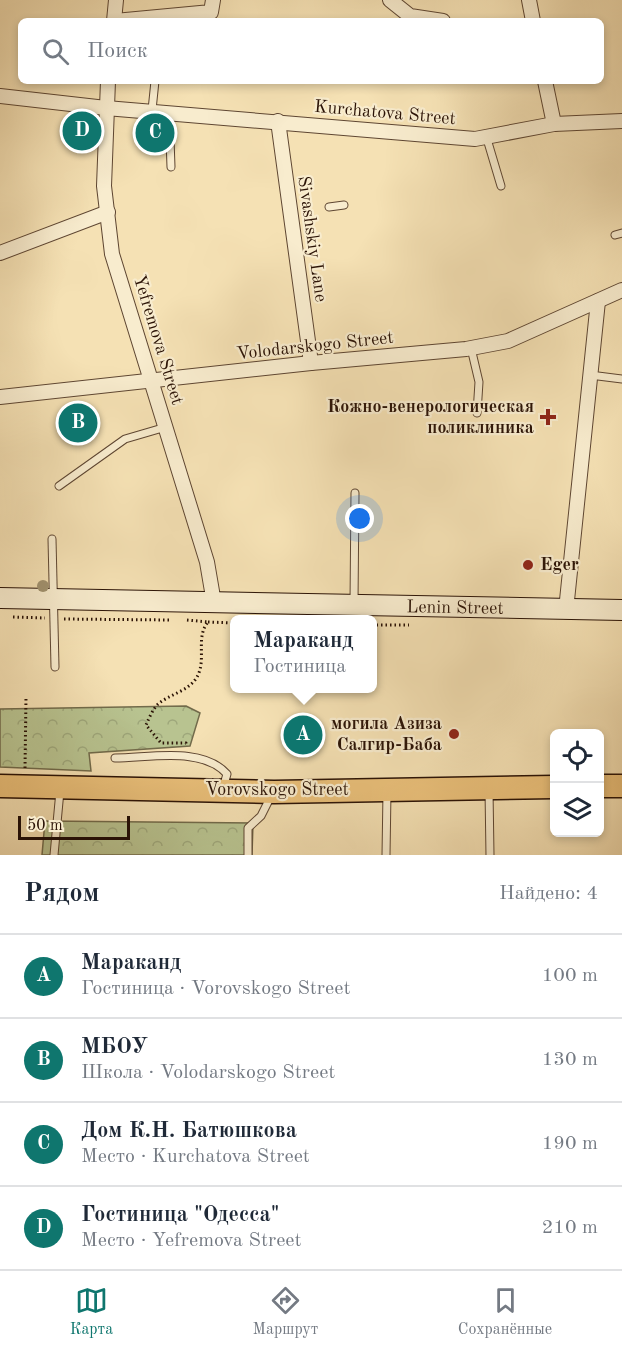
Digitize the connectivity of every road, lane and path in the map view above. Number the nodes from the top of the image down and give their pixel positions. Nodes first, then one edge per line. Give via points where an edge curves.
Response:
1 (116, 0) edge
2 (213, 0) edge
3 (390, 0) edge
4 (529, 0) edge
5 (115, 18) edge
6 (147, 18) edge
7 (423, 18) edge
8 (532, 18) edge
9 (108, 84) edge
10 (156, 84) edge
11 (546, 84) edge
12 (0, 96) edge
13 (106, 108) junction
14 (152, 110) junction
15 (169, 111) junction
16 (278, 121) junction
17 (622, 121) edge
18 (554, 124) junction
19 (487, 139) junction
20 (171, 167) dead end
21 (501, 186) dead end
22 (344, 205) dead end
23 (329, 207) dead end
24 (108, 212) junction
25 (0, 253) edge
26 (622, 290) edge
27 (598, 301) junction
28 (471, 348) junction
29 (311, 363) junction
30 (590, 375) junction
31 (622, 379) edge
32 (152, 381) junction
33 (0, 397) edge
34 (477, 413) dead end
35 (166, 427) junction
36 (59, 486) dead end
37 (355, 493) dead end
38 (52, 539) dead end
39 (0, 598) edge
40 (214, 603) junction
41 (354, 606) junction
42 (55, 609) junction
43 (566, 610) junction
44 (622, 610) edge
45 (11, 617) dead end
46 (208, 622) junction
47 (230, 623) edge
48 (55, 667) dead end
49 (26, 697) dead end
50 (188, 757) junction
51 (115, 758) dead end
52 (25, 773) dead end
53 (0, 786) edge
54 (604, 786) edge
55 (622, 786) edge
56 (550, 787) edge
57 (60, 788) junction
58 (489, 788) junction
59 (387, 789) junction
60 (222, 790) junction
61 (274, 792) junction
62 (54, 855) edge
63 (248, 855) edge
64 (386, 855) edge
65 (490, 855) edge

1 - 5 street
2 - 6 street via 211,12
3 - 7 street via 410,16
4 - 8 street
9 - 13 street, Yefremova Street
10 - 14 lane
11 - 18 street
12 - 13 street, Kurchatova Street
13 - 14 street, Kurchatova Street
13 - 24 street, Yefremova Street via 104,186
14 - 15 street, Kurchatova Street
15 - 16 street, Kurchatova Street
15 - 20 lane
16 - 19 street, Kurchatova Street
16 - 29 street, Sivashskiy Lane via 295,211
17 - 18 street, Kurchatova Street
18 - 19 street, Kurchatova Street
19 - 21 lane
22 - 23 lane
24 - 25 street
24 - 32 street, Yefremova Street via 112,254
26 - 27 street, Volodarskogo Street
27 - 28 street, Volodarskogo Street via 508,341
27 - 30 street
28 - 29 street, Volodarskogo Street
28 - 34 lane via 479,382
29 - 32 street, Volodarskogo Street
30 - 31 lane
30 - 43 street
32 - 33 street, Volodarskogo Street
32 - 35 street, Yefremova Street
35 - 36 lane via 125,439
35 - 40 street, Yefremova Street via 207,562
37 - 41 lane
38 - 42 lane
39 - 42 main road, Lenin Street
40 - 41 main road, Lenin Street
40 - 42 main road, Lenin Street
41 - 43 main road, Lenin Street
42 - 45 path
42 - 46 path
42 - 48 lane
43 - 44 main road, Lenin Street
46 - 47 path
46 - 50 path via 201,630 197,677 158,704 146,724 161,743 186,743
49 - 52 path
50 - 51 lane
50 - 60 lane via 219,765 227,774
53 - 57 main road, Vorovskogo Street
54 - 55 main road
56 - 58 main road, Vorovskogo Street
57 - 60 main road, Vorovskogo Street
57 - 62 lane
58 - 59 main road, Vorovskogo Street
58 - 65 lane
59 - 61 main road, Vorovskogo Street
59 - 64 lane
60 - 61 main road, Vorovskogo Street
61 - 63 lane via 261,816 248,828

